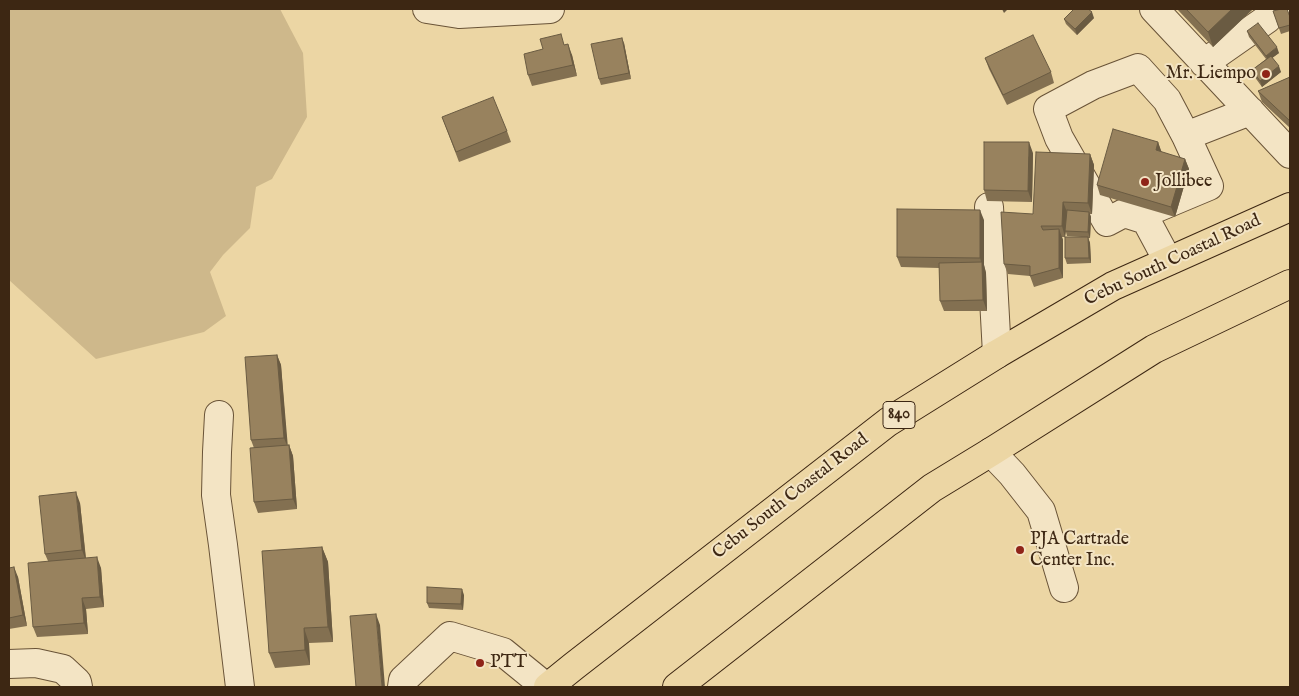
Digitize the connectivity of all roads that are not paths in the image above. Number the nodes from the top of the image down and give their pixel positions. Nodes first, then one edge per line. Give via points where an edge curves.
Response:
1 (427, 9) edge
2 (550, 9) edge
3 (1154, 9) edge
4 (1277, 9) edge
5 (1204, 62) junction
6 (1250, 111) junction
7 (1186, 136) junction
8 (1290, 154) edge
9 (989, 207) dead end
10 (1290, 207) edge
11 (1137, 216) junction
12 (1168, 261) junction
13 (1290, 284) edge
14 (997, 354) junction
15 (220, 414) dead end
16 (991, 452) junction
17 (1064, 588) dead end
18 (9, 664) edge
19 (78, 687) edge
20 (240, 687) edge
21 (402, 687) edge
22 (547, 687) edge
23 (677, 687) edge

1 - 2 street via 459,14
3 - 5 street
4 - 5 street
5 - 6 street
6 - 7 street
6 - 8 street
7 - 11 street via 1210,186
7 - 11 street via 1167,100 1138,68 1093,84 1048,109 1059,138 1107,222 1124,212
9 - 14 street
10 - 12 highway, Cebu South Coastal Road / 840
11 - 12 street via 1146,220
12 - 14 highway, Cebu South Coastal Road / 840 via 1113,286
13 - 16 highway via 1154,349
14 - 22 highway, Cebu South Coastal Road / 840 via 888,422
15 - 20 street via 216,495
16 - 17 street via 1040,511
16 - 23 highway via 932,488
18 - 19 street via 36,663 63,669
21 - 22 street via 403,680 450,636 503,652

